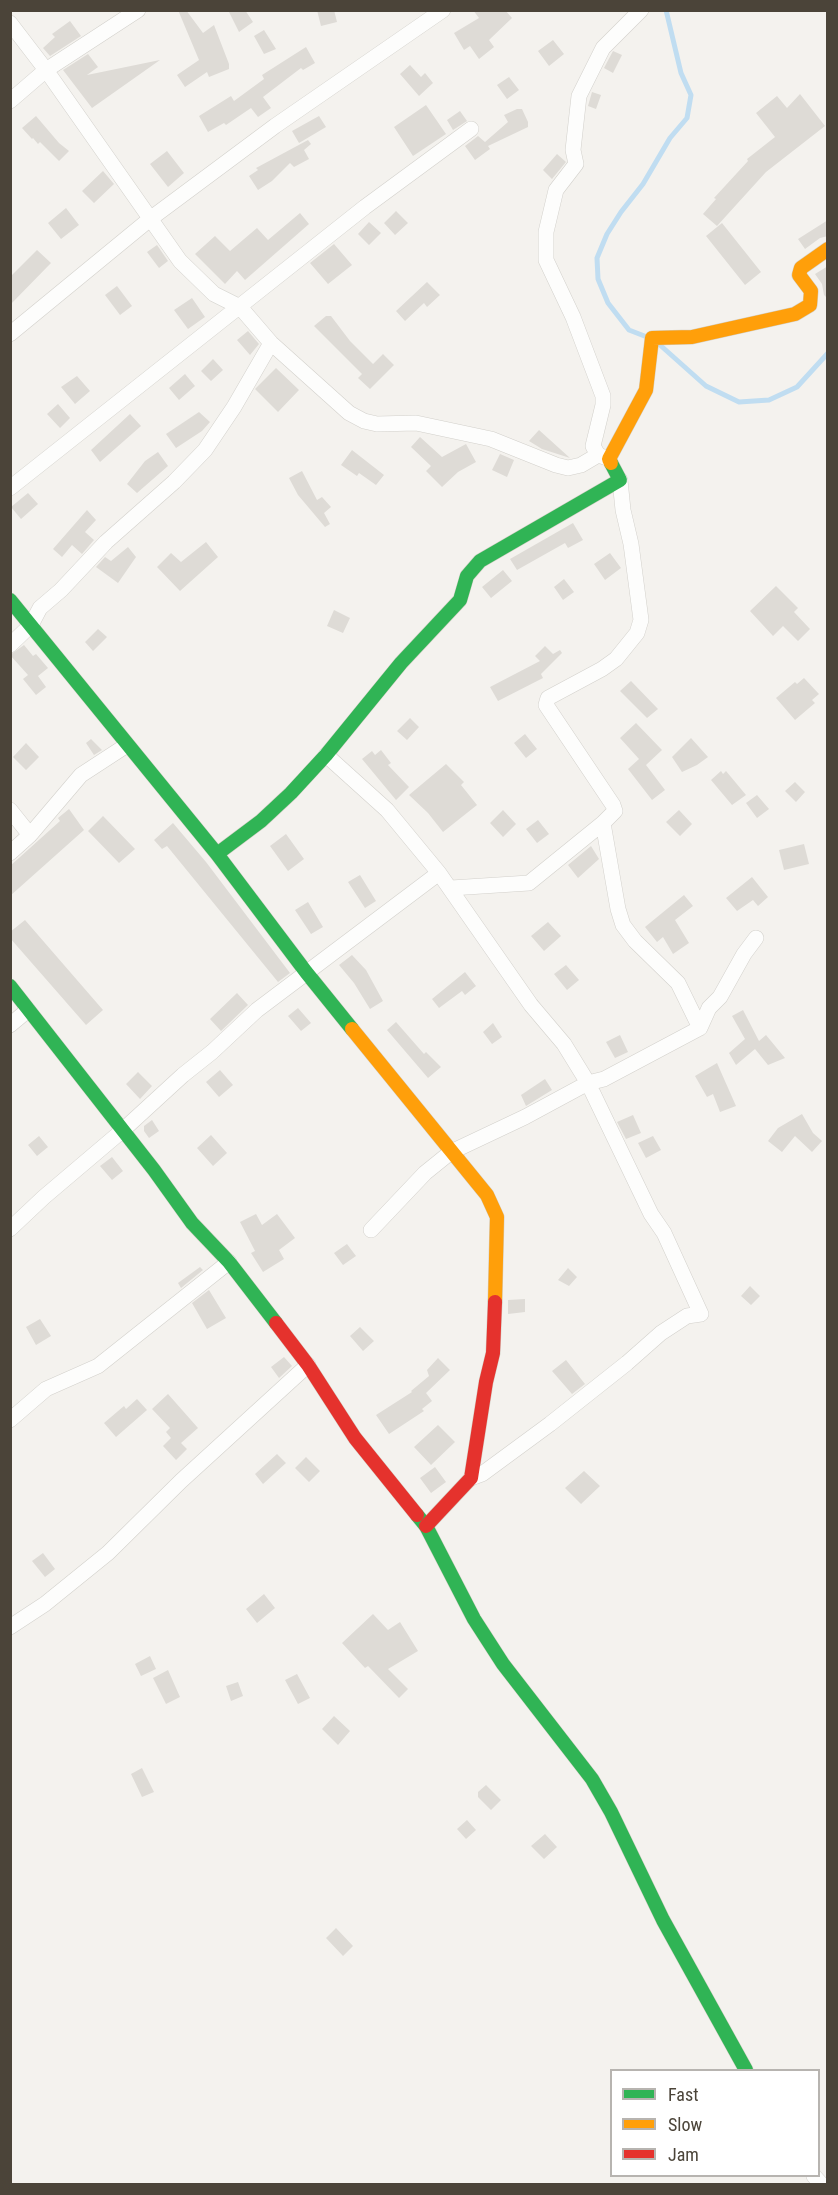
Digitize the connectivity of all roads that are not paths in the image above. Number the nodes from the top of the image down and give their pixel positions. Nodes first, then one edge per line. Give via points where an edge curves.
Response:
1 (138, 10) edge
2 (443, 10) edge
3 (641, 10) edge
4 (10, 23) edge
5 (46, 70) junction
6 (10, 101) edge
7 (471, 129) dead end
8 (150, 219) junction
9 (828, 249) edge
10 (240, 307) junction
11 (10, 334) edge
12 (271, 343) junction
13 (604, 457) junction
14 (620, 480) junction
15 (10, 488) edge
16 (10, 600) edge
17 (31, 625) junction
18 (10, 645) edge
19 (127, 745) junction
20 (326, 754) junction
21 (10, 810) edge
22 (603, 823) junction
23 (30, 835) junction
24 (10, 852) edge
25 (217, 854) junction
26 (439, 873) junction
27 (451, 888) junction
28 (756, 938) dead end
29 (306, 972) junction
30 (10, 986) edge
31 (27, 1010) junction
32 (10, 1024) edge
33 (700, 1028) junction
34 (588, 1083) junction
35 (123, 1130) junction
36 (451, 1152) junction
37 (10, 1229) edge
38 (371, 1230) dead end
39 (229, 1262) junction
40 (308, 1365) junction
41 (10, 1420) edge
42 (471, 1478) junction
43 (426, 1526) junction
44 (10, 1627) edge
45 (745, 2069) edge

1 - 5 street
2 - 8 street via 275,126
3 - 13 street via 603,48 579,96 573,150 576,164 556,190 546,232 546,260 573,316 603,396 593,447
4 - 5 street
5 - 6 street
5 - 8 street
7 - 10 street
8 - 10 street via 185,266 214,294
8 - 11 street
9 - 13 street via 801,268 799,275 811,291 810,305 795,314 692,336 652,338 646,390
10 - 12 street
10 - 15 street
12 - 13 street via 364,422 435,426 491,439 568,468
12 - 17 street via 205,450 40,608
13 - 14 street
14 - 20 street via 480,561 467,576 460,600 401,663
14 - 22 street via 641,620 637,633 616,659 548,698 546,705 614,805 615,811
16 - 17 street
17 - 18 street
17 - 19 street
19 - 23 street via 81,775
19 - 25 street
20 - 25 street via 261,821
20 - 26 street via 387,810
21 - 23 street
22 - 27 street via 529,883
22 - 33 street via 624,925 678,983
23 - 24 street
25 - 29 street
26 - 27 street
26 - 29 street
27 - 34 street
28 - 33 street
29 - 35 street via 257,1010
29 - 36 street
30 - 31 street
31 - 32 street
31 - 35 street
33 - 34 street
34 - 36 street
34 - 42 street via 701,1314 687,1316 662,1333 550,1424
35 - 37 street
35 - 39 street via 192,1222
36 - 38 street via 424,1173
36 - 42 street via 487,1195 497,1216 493,1353
39 - 40 street
39 - 41 street via 98,1366 46,1389
40 - 43 street via 355,1438
40 - 44 street via 108,1553
42 - 43 street
43 - 45 street via 469,1610 503,1664 592,1779 663,1920

